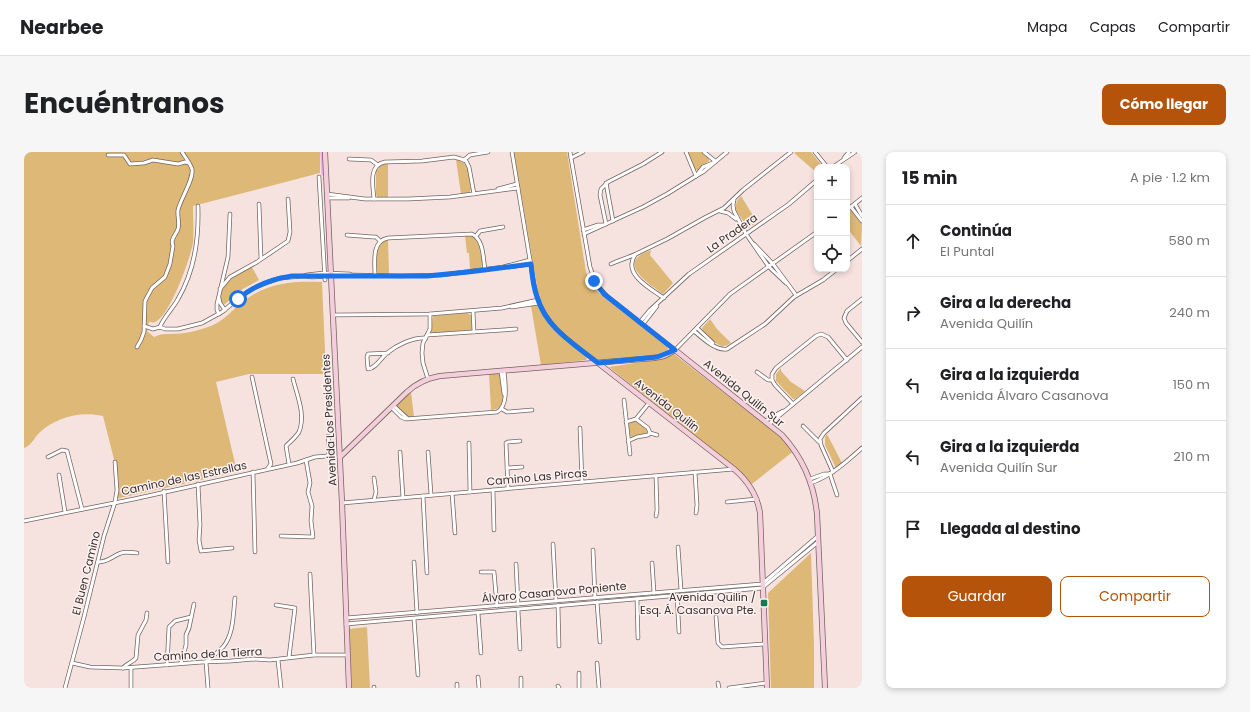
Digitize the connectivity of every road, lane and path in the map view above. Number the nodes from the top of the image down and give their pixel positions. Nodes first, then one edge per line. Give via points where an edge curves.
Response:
1 (182, 152) edge
2 (325, 152) edge
3 (488, 152) edge
4 (512, 152) edge
5 (576, 152) edge
6 (584, 152) edge
7 (662, 152) edge
8 (686, 152) edge
9 (704, 152) edge
10 (727, 152) edge
11 (791, 152) edge
12 (815, 152) edge
13 (849, 152) edge
14 (855, 152) edge
15 (108, 155) dead end
16 (570, 155) edge
17 (349, 159) dead end
18 (843, 159) junction
19 (464, 160) junction
20 (715, 161) junction
21 (189, 163) junction
22 (825, 164) edge
23 (837, 164) edge
24 (378, 165) junction
25 (696, 176) junction
26 (319, 177) dead end
27 (606, 183) junction
28 (814, 183) edge
29 (518, 186) junction
30 (474, 194) junction
31 (327, 196) junction
32 (734, 198) junction
33 (862, 198) edge
34 (288, 199) dead end
35 (374, 199) junction
36 (258, 204) dead end
37 (855, 204) junction
38 (198, 206) dead end
39 (851, 207) joint
40 (718, 211) junction
41 (230, 214) dead end
42 (862, 216) edge
43 (613, 221) junction
44 (738, 221) junction
45 (862, 221) edge
46 (605, 224) junction
47 (503, 227) dead end
48 (584, 232) junction
49 (746, 234) junction
50 (814, 234) edge
51 (347, 235) dead end
52 (476, 236) junction
53 (380, 241) junction
54 (752, 242) junction
55 (862, 249) edge
56 (635, 255) junction
57 (625, 258) junction
58 (261, 259) junction
59 (850, 259) edge
60 (632, 261) junction
61 (530, 262) junction
62 (611, 264) dead end
63 (773, 264) junction
64 (769, 267) junction
65 (485, 270) junction
66 (833, 272) edge
67 (224, 273) junction
68 (331, 275) junction
69 (375, 276) junction
70 (324, 277) junction
71 (230, 278) junction
72 (786, 283) junction
73 (220, 289) junction
74 (796, 295) junction
75 (219, 296) junction
76 (664, 298) junction
77 (862, 299) edge
78 (538, 302) junction
79 (225, 310) junction
80 (473, 311) junction
81 (219, 314) junction
82 (430, 314) junction
83 (333, 315) junction
84 (641, 323) junction
85 (144, 326) junction
86 (160, 327) junction
87 (697, 328) junction
88 (516, 329) dead end
89 (694, 331) junction
90 (474, 332) junction
91 (426, 336) junction
92 (862, 342) edge
93 (715, 346) junction
94 (137, 347) dead end
95 (862, 347) edge
96 (675, 350) junction
97 (388, 353) junction
98 (847, 360) junction
99 (598, 363) junction
100 (502, 371) junction
101 (757, 372) dead end
102 (252, 377) dead end
103 (293, 379) dead end
104 (428, 379) junction
105 (772, 380) junction
106 (862, 398) edge
107 (624, 400) dead end
108 (649, 403) junction
109 (793, 404) junction
110 (392, 406) junction
111 (502, 409) junction
112 (532, 410) dead end
113 (636, 419) junction
114 (626, 422) junction
115 (767, 422) junction
116 (803, 426) dead end
117 (580, 428) dead end
118 (650, 433) junction
119 (657, 435) dead end
120 (328, 436) dead end
121 (520, 441) dead end
122 (628, 441) junction
123 (820, 442) junction
124 (469, 443) dead end
125 (862, 448) edge
126 (400, 452) dead end
127 (428, 452) dead end
128 (630, 454) dead end
129 (48, 457) dead end
130 (340, 457) junction
131 (306, 460) junction
132 (115, 462) dead end
133 (289, 464) junction
134 (522, 467) dead end
135 (507, 468) junction
136 (267, 469) junction
137 (734, 469) junction
138 (253, 472) junction
139 (695, 472) junction
140 (831, 474) junction
141 (59, 475) dead end
142 (656, 476) junction
143 (374, 478) dead end
144 (811, 481) junction
145 (582, 482) junction
146 (198, 484) junction
147 (508, 488) junction
148 (493, 490) junction
149 (164, 491) junction
150 (470, 492) junction
151 (452, 493) junction
152 (431, 495) junction
153 (837, 495) dead end
154 (424, 496) junction
155 (403, 498) junction
156 (757, 499) junction
157 (374, 500) junction
158 (115, 502) junction
159 (727, 502) dead end
160 (342, 503) junction
161 (82, 509) junction
162 (65, 512) junction
163 (696, 513) dead end
164 (656, 516) dead end
165 (24, 521) edge
166 (494, 530) dead end
167 (455, 533) dead end
168 (281, 536) dead end
169 (818, 536) junction
170 (818, 542) junction
171 (553, 544) dead end
172 (678, 547) dead end
173 (232, 548) dead end
174 (593, 550) dead end
175 (255, 552) dead end
176 (138, 553) dead end
177 (98, 562) junction
178 (168, 562) dead end
179 (414, 562) dead end
180 (652, 563) dead end
181 (516, 564) dead end
182 (481, 572) dead end
183 (427, 573) dead end
184 (310, 574) dead end
185 (762, 586) junction
186 (680, 590) junction
187 (648, 593) junction
188 (654, 593) junction
189 (677, 595) junction
190 (235, 598) dead end
191 (595, 598) junction
192 (649, 598) junction
193 (637, 599) junction
194 (556, 601) junction
195 (536, 602) junction
196 (597, 602) junction
197 (194, 604) dead end
198 (518, 604) junction
199 (276, 605) dead end
200 (497, 606) junction
201 (558, 606) junction
202 (537, 608) junction
203 (518, 610) junction
204 (147, 613) dead end
205 (417, 613) junction
206 (478, 613) junction
207 (402, 614) junction
208 (716, 616) dead end
209 (192, 617) junction
210 (346, 618) junction
211 (414, 619) junction
212 (403, 620) junction
213 (346, 624) junction
214 (679, 632) dead end
215 (638, 638) dead end
216 (600, 642) dead end
217 (765, 644) junction
218 (560, 646) dead end
219 (520, 649) dead end
220 (481, 653) dead end
221 (314, 655) junction
222 (345, 655) dead end
223 (290, 657) junction
224 (278, 660) junction
225 (206, 662) junction
226 (72, 663) junction
227 (181, 663) junction
228 (597, 663) dead end
229 (167, 665) junction
230 (124, 668) junction
231 (131, 668) junction
232 (579, 673) dead end
233 (418, 675) dead end
234 (478, 677) dead end
235 (521, 678) dead end
236 (718, 683) dead end
237 (457, 684) dead end
238 (766, 686) edge
239 (65, 688) edge
240 (131, 688) edge
241 (208, 688) edge
242 (281, 688) edge
243 (349, 688) edge
244 (457, 688) edge
245 (479, 688) edge
246 (521, 688) edge
247 (579, 688) edge
248 (599, 688) edge
249 (719, 688) edge
250 (729, 688) edge
251 (825, 688) edge

1 - 21 street
2 - 31 street, Avenida Los Presidentes
3 - 19 street via 470,155
4 - 29 street, Avenida Quilín
5 - 16 street
6 - 16 street
7 - 27 street
8 - 25 street
9 - 20 street
10 - 20 street
11 - 32 street
12 - 22 street
13 - 18 street
14 - 18 street
15 - 21 street via 124,155 130,164 153,160
16 - 48 street, Avenida Quilín Sur
17 - 24 street via 372,160
18 - 23 street
19 - 24 street via 454,157 385,162
19 - 30 street via 469,167
20 - 25 street via 703,167
21 - 85 street via 192,177 183,194 178,212 179,227 172,243 170,264 164,277 152,288 144,301
24 - 35 street via 374,172
25 - 43 street
26 - 70 street
27 - 43 street
27 - 46 street via 600,193
28 - 49 street, La Pradera via 789,204
29 - 30 street
29 - 61 street, Avenida Quilín
30 - 35 street via 426,199
31 - 35 street
31 - 68 street, Avenida Los Presidentes
32 - 40 street
32 - 44 street via 733,208
33 - 37 street
34 - 58 street via 288,241
36 - 58 street
37 - 39 street
37 - 42 street
38 - 86 street via 197,241 191,269 179,298
39 - 45 street
40 - 44 street via 728,213
40 - 56 street
41 - 67 street via 228,257
43 - 46 street
44 - 49 street
46 - 48 street
47 - 52 street via 480,231
48 - 84 street, Avenida Quilín Sur via 590,268 598,286 604,294
49 - 54 street
49 - 76 street, La Pradera via 689,274
50 - 63 street
51 - 53 street via 372,237
52 - 53 street via 465,234 386,238
52 - 65 street via 481,243
53 - 69 street via 376,249
54 - 63 street
54 - 64 street
55 - 59 street
56 - 57 street
56 - 60 street
57 - 60 street
57 - 62 street
58 - 71 street
60 - 76 street via 632,270 636,276
61 - 65 street
61 - 78 street, Avenida Quilín
63 - 64 street
63 - 72 street
64 - 72 street
64 - 87 street via 727,297
65 - 69 street via 427,276
66 - 74 street
67 - 71 street
67 - 73 street
68 - 69 street
68 - 70 street
68 - 83 street, Avenida Los Presidentes
70 - 79 street via 280,278 264,283 246,293
71 - 73 street
72 - 74 street
73 - 75 street
74 - 93 street via 765,324 731,347 723,350
75 - 79 street
75 - 81 street
76 - 84 street, La Pradera
77 - 92 street via 844,316 846,323
78 - 80 street
78 - 99 street, Avenida Quilín via 547,319 557,330
79 - 81 street
80 - 82 street
80 - 90 street
81 - 86 street via 190,327
82 - 83 street
82 - 91 street via 430,329
83 - 130 street, Avenida Los Presidentes
84 - 96 street, Avenida Quilín Sur
85 - 86 street via 153,329
85 - 94 street
87 - 89 street
87 - 93 street
88 - 90 street
89 - 93 street
89 - 96 street
90 - 91 street
91 - 97 street via 411,340
91 - 104 street via 422,356
95 - 98 street
96 - 99 street via 657,357
96 - 115 street, Avenida Quilín Sur
97 - 97 street via 368,354 368,369 372,368
98 - 105 street via 828,337 822,334 776,368
98 - 109 street
99 - 100 street
99 - 108 street, Avenida Quilín
100 - 104 street
100 - 111 street via 505,397
101 - 105 street
102 - 136 street via 271,464
103 - 133 street via 301,419 299,432 286,446
104 - 110 street via 412,387
105 - 109 street
106 - 123 street via 824,432
107 - 114 street
108 - 113 street
108 - 137 street, Avenida Quilín
109 - 115 street
110 - 111 street via 401,417 408,419 495,412
110 - 130 street
111 - 112 street via 507,412
113 - 114 street
113 - 118 street via 648,428
114 - 122 street
115 - 144 street, Avenida Quilín Sur via 795,451
116 - 123 street
117 - 145 street
118 - 119 street
118 - 122 street
120 - 131 street, Camino de las Estrellas via 329,454
121 - 135 street via 506,443
122 - 128 street
123 - 140 street
124 - 150 street
125 - 140 street
126 - 155 street
127 - 152 street
129 - 161 street via 62,450 67,451
130 - 160 street, Avenida Los Presidentes
131 - 133 street, Camino de las Estrellas
131 - 168 street via 313,537
132 - 158 street, El Buen Camino
133 - 136 street, Camino de las Estrellas
134 - 135 street
135 - 147 street
136 - 138 street, Camino de las Estrellas
137 - 139 street, Camino Las Pircas
137 - 156 street, Avenida Quilín via 748,483
138 - 146 street, Camino de las Estrellas
138 - 175 street
139 - 142 street, Camino Las Pircas
139 - 163 street
140 - 144 street
140 - 153 street
141 - 162 street
142 - 145 street, Camino Las Pircas
142 - 164 street
143 - 157 street
144 - 169 street, Avenida Quilín Sur via 816,503
145 - 147 street, Camino Las Pircas
146 - 149 street, Camino de las Estrellas
146 - 173 street via 201,551
147 - 148 street, Camino Las Pircas
148 - 150 street, Camino Las Pircas
148 - 166 street
149 - 158 street, Camino de las Estrellas
149 - 178 street
150 - 151 street, Camino Las Pircas
151 - 152 street, Camino Las Pircas
151 - 167 street
152 - 154 street, Camino Las Pircas
154 - 155 street, Camino Las Pircas
154 - 183 street
155 - 157 street, Camino Las Pircas
156 - 159 street
156 - 185 street, Avenida Quilín via 760,513
157 - 160 street, Camino Las Pircas
158 - 161 street, Camino de las Estrellas
158 - 177 street, El Buen Camino
160 - 210 street, Avenida Los Presidentes
161 - 162 street, Camino de las Estrellas
162 - 165 street, Camino de las Estrellas
169 - 170 street, Avenida Quilín Sur
169 - 185 street
170 - 185 street
170 - 251 street, Avenida Quilín Sur
171 - 194 street
172 - 186 street
174 - 191 street
176 - 177 street via 125,552
177 - 226 street, El Buen Camino
179 - 205 street
180 - 188 street
181 - 198 street
182 - 200 street via 494,572
184 - 221 street
185 - 186 street, Álvaro Casanova Poniente
185 - 189 street, Álvaro Casanova Poniente
185 - 217 street, Avenida Quilín
186 - 188 street, Álvaro Casanova Poniente
187 - 188 street, Álvaro Casanova Poniente
187 - 191 street, Álvaro Casanova Poniente
187 - 192 street
189 - 192 street, Álvaro Casanova Poniente
189 - 214 street
190 - 225 street via 229,638
191 - 194 street, Álvaro Casanova Poniente
192 - 193 street, Álvaro Casanova Poniente
193 - 196 street, Álvaro Casanova Poniente
193 - 215 street
194 - 195 street, Álvaro Casanova Poniente
195 - 198 street, Álvaro Casanova Poniente
195 - 202 street
196 - 201 street, Álvaro Casanova Poniente
196 - 216 street
197 - 209 street
198 - 200 street, Álvaro Casanova Poniente
199 - 223 street via 295,608
200 - 205 street, Álvaro Casanova Poniente
201 - 202 street, Álvaro Casanova Poniente
201 - 218 street
202 - 203 street, Álvaro Casanova Poniente
203 - 206 street, Álvaro Casanova Poniente
203 - 219 street
204 - 230 street via 138,635 136,658
205 - 207 street, Álvaro Casanova Poniente
206 - 211 street, Álvaro Casanova Poniente
206 - 220 street
207 - 210 street, Álvaro Casanova Poniente
207 - 212 street
208 - 217 street via 718,643 722,647
209 - 227 street
209 - 229 street via 175,620 169,627
210 - 213 street, Avenida Los Presidentes
211 - 212 street, Álvaro Casanova Poniente
211 - 233 street
212 - 213 street, Álvaro Casanova Poniente
213 - 243 street, Avenida Los Presidentes
217 - 238 street, Avenida Quilín
221 - 222 street, Camino de la Tierra
221 - 223 street, Camino de la Tierra
223 - 224 street, Camino de la Tierra
224 - 225 street, Camino de la Tierra
224 - 242 street
225 - 227 street, Camino de la Tierra
225 - 241 street
226 - 230 street, Camino de la Tierra via 90,667
226 - 239 street, El Buen Camino
227 - 229 street, Camino de la Tierra
228 - 248 street
229 - 231 street, Camino de la Tierra
230 - 231 street, Camino de la Tierra
231 - 240 street
232 - 247 street
234 - 245 street
235 - 246 street
236 - 249 street
237 - 244 street
238 - 250 street

